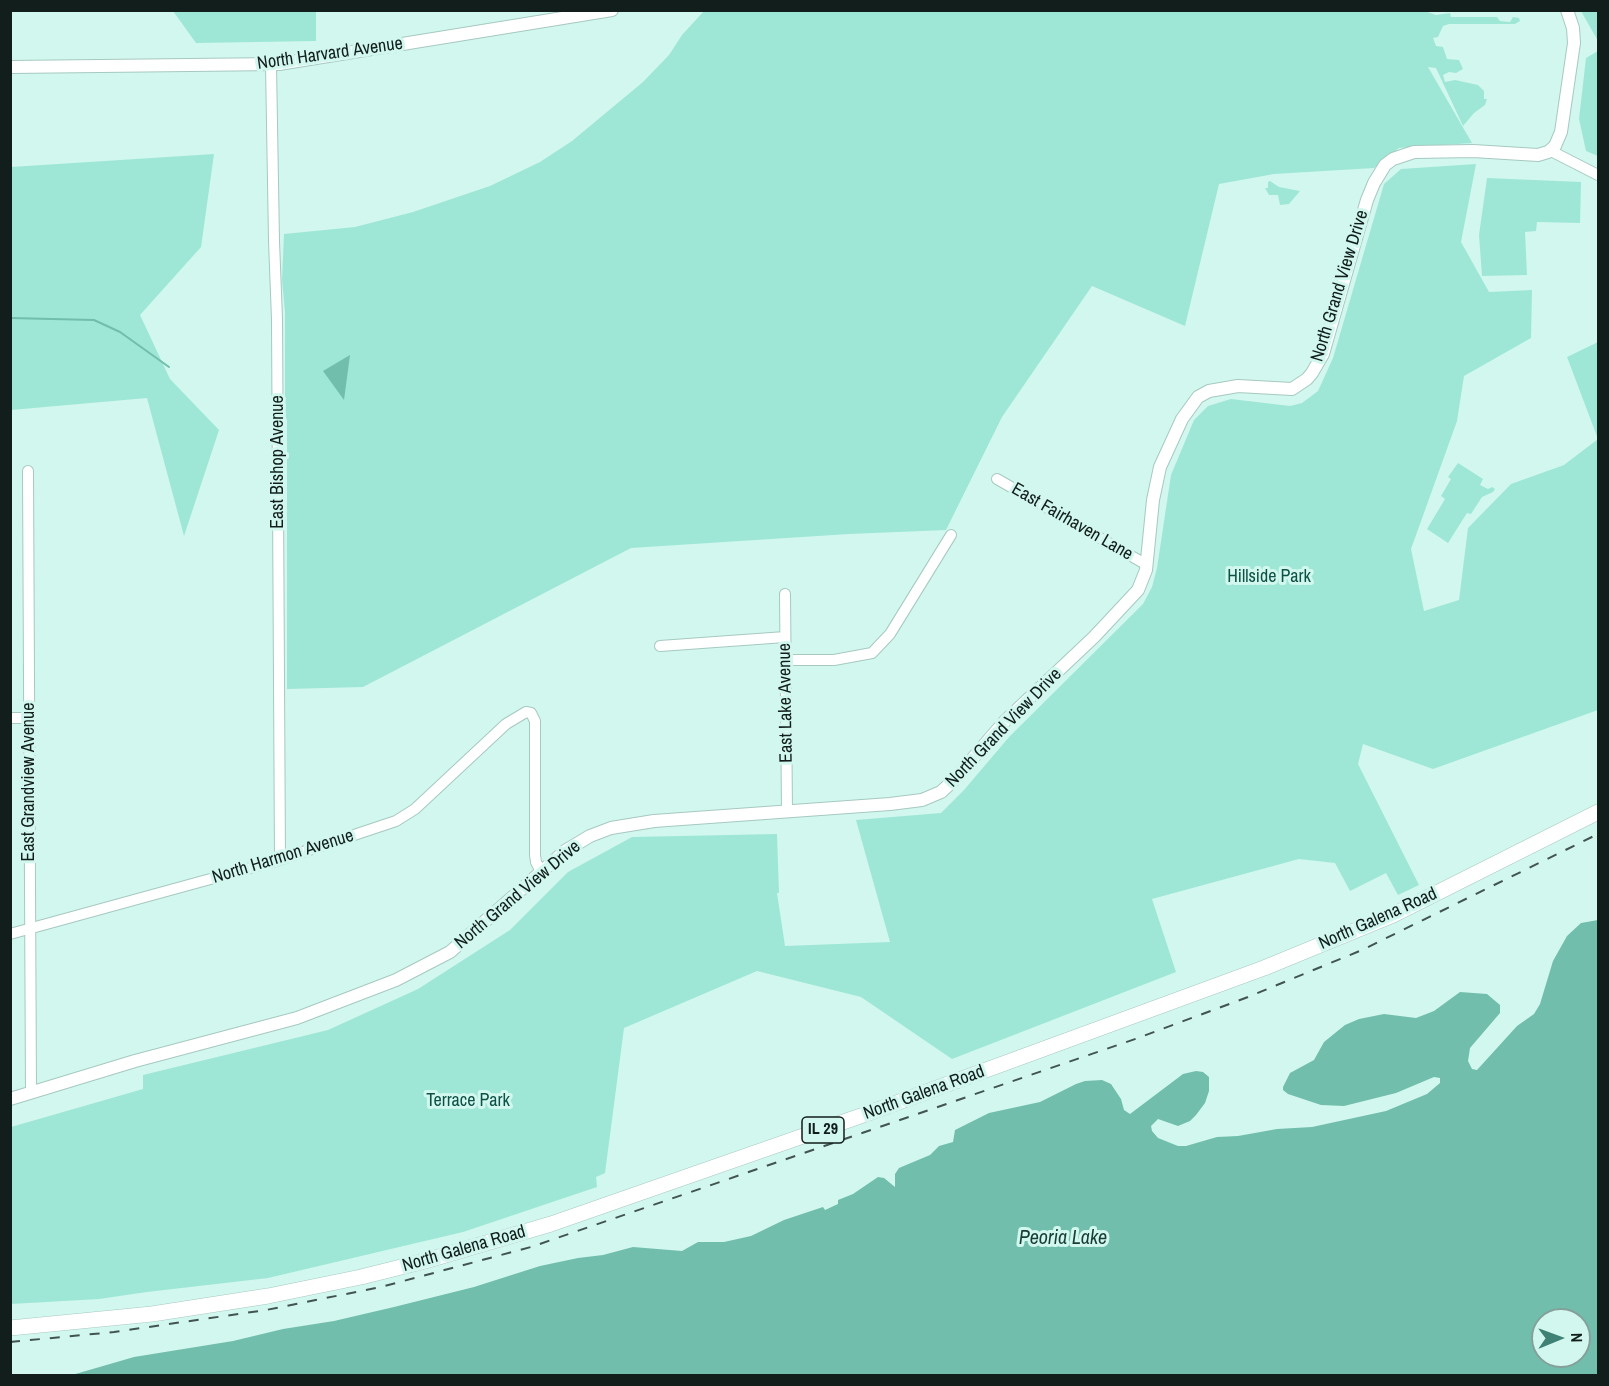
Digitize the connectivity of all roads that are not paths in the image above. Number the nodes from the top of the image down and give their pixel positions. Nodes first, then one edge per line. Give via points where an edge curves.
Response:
1 (612, 10) edge
2 (1567, 10) edge
3 (271, 65) junction
4 (10, 67) edge
5 (1551, 151) junction
6 (1599, 175) edge
7 (28, 471) dead end
8 (997, 479) dead end
9 (951, 535) dead end
10 (1147, 565) junction
11 (785, 594) dead end
12 (785, 637) junction
13 (660, 646) dead end
14 (785, 660) junction
15 (10, 718) edge
16 (28, 718) junction
17 (1599, 812) edge
18 (787, 813) junction
19 (280, 860) junction
20 (541, 872) junction
21 (30, 929) junction
22 (10, 934) edge
23 (31, 1093) junction
24 (10, 1099) edge
25 (10, 1328) edge

1 - 3 street, North Harvard Avenue
2 - 5 street via 1573,28 1573,48 1560,137
3 - 4 street, North Harvard Avenue
3 - 19 street, East Bishop Avenue via 278,343
5 - 6 street
5 - 10 street, North Grand View Drive via 1538,155 1417,152 1385,165 1364,210 1318,364 1307,379 1292,389 1221,388 1198,398 1189,408 1155,487
7 - 16 street, East Grandview Avenue
8 - 10 street, East Fairhaven Lane
9 - 14 street via 890,634 872,653 834,660
10 - 18 street, North Grand View Drive via 1142,584 1129,601 1005,721 941,792 926,799 890,804
11 - 12 street, East Lake Avenue
12 - 13 street
12 - 14 street, East Lake Avenue
14 - 18 street, East Lake Avenue
15 - 16 street
16 - 21 street, East Grandview Avenue
17 - 25 main road, North Galena Road / IL 29 via 1393,915 1274,964 850,1120 551,1224 355,1279 268,1296 140,1316
18 - 20 street, North Grand View Drive via 616,827 575,844
19 - 20 street, North Harmon Avenue via 408,814 509,722 530,712 535,721 535,855
19 - 21 street, North Harmon Avenue
20 - 23 street, North Grand View Drive via 455,949 396,980 297,1017
21 - 22 street, North Harmon Avenue
21 - 23 street, East Grandview Avenue
23 - 24 street, North Grand View Drive

